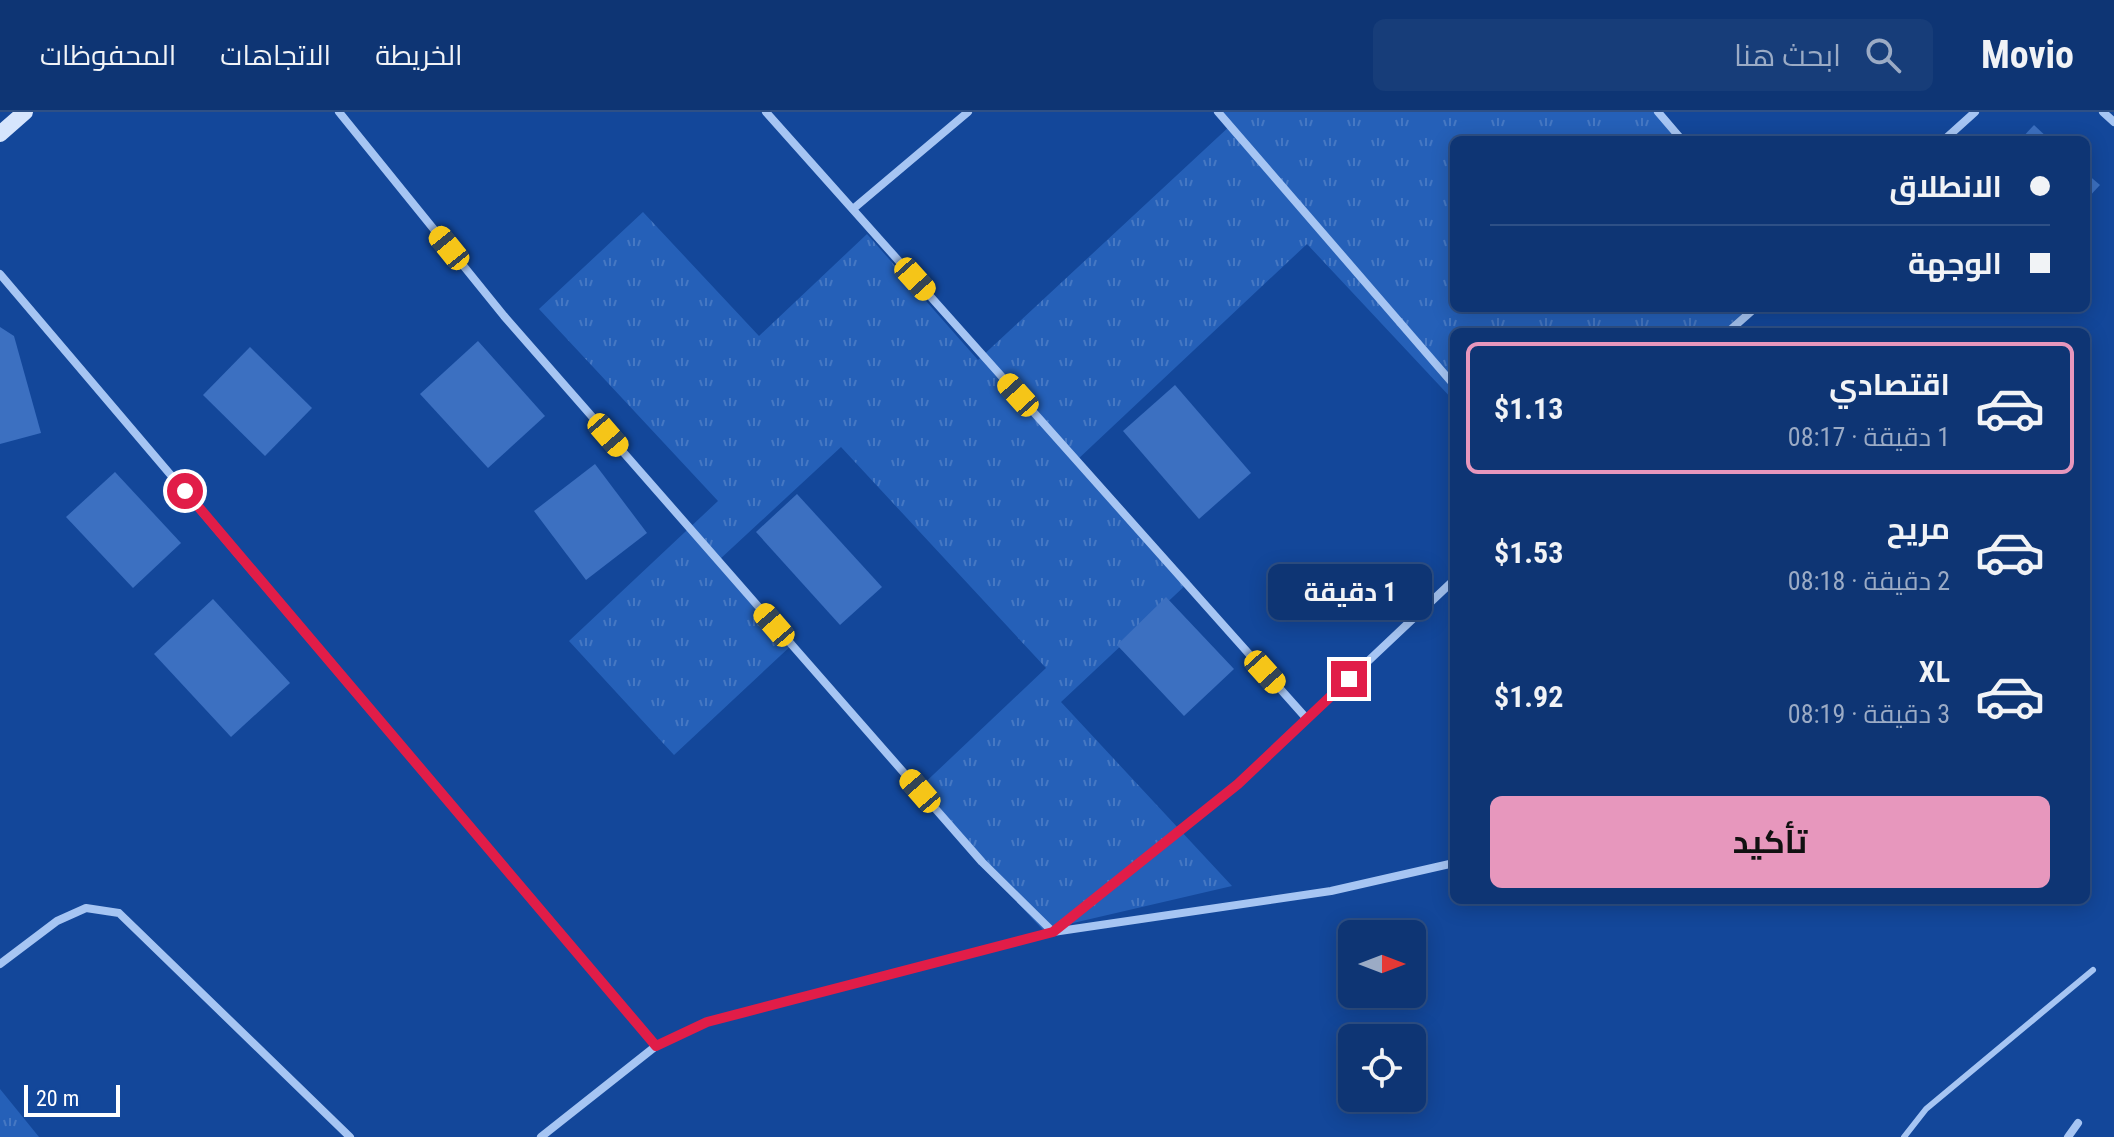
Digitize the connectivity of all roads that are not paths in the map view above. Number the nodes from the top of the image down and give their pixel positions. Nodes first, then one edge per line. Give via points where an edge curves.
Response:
1 (25, 112) edge
2 (339, 112) edge
3 (766, 112) edge
4 (968, 112) edge
5 (1218, 112) edge
6 (1658, 112) edge
7 (1975, 112) edge
8 (2103, 112) edge
9 (2114, 122) edge
10 (0, 134) edge
11 (1679, 136) edge
12 (1948, 136) edge
13 (853, 209) junction
14 (0, 274) edge
15 (1750, 312) edge
16 (1732, 328) edge
17 (1450, 380) edge
18 (1450, 584) edge
19 (1307, 719) junction
20 (1450, 864) edge
21 (1053, 932) junction
22 (0, 964) edge
23 (2093, 970) dead end
24 (656, 1046) junction
25 (2078, 1123) dead end
26 (350, 1137) edge
27 (541, 1137) edge
28 (1904, 1137) edge
29 (2068, 1137) edge

1 - 10 street
2 - 21 street via 504,316 982,862
3 - 13 street
4 - 13 street
5 - 17 street
6 - 11 street
7 - 12 street
8 - 9 street
13 - 19 street
14 - 24 street
15 - 16 street
18 - 19 street
19 - 21 street via 1238,784
20 - 21 street via 1331,891
21 - 24 street via 707,1022
22 - 26 street via 57,921 86,908 119,913
23 - 28 lane via 1926,1109
24 - 27 street
25 - 29 street

